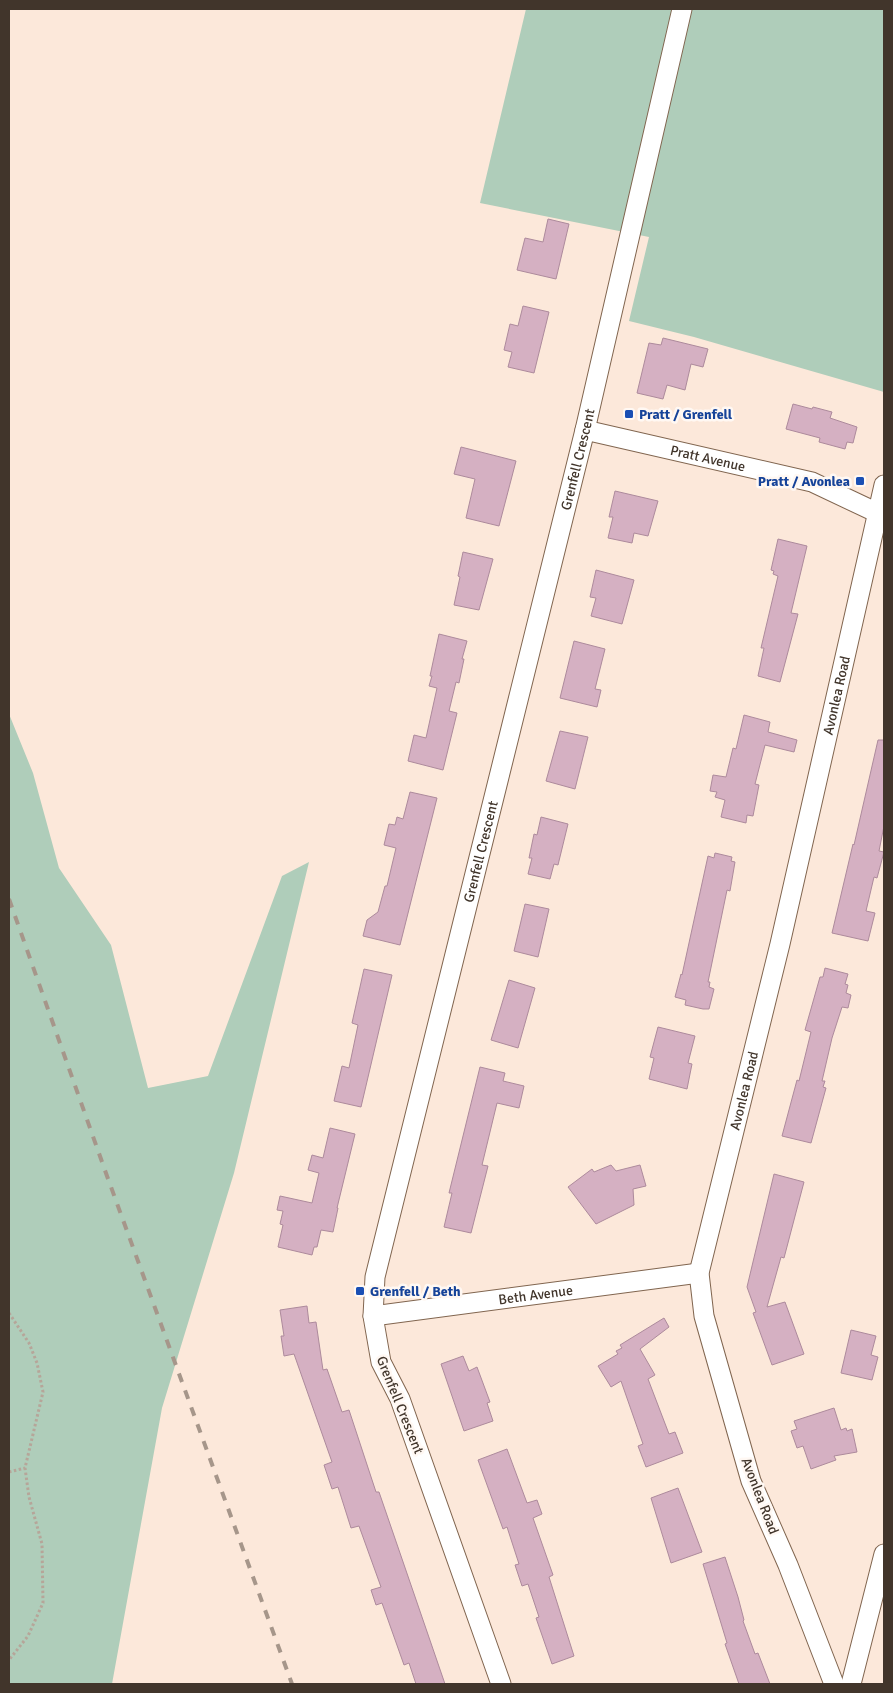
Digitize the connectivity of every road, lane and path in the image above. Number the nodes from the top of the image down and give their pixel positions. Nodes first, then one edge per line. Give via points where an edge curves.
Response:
1 (682, 9) edge
2 (585, 430) junction
3 (884, 485) edge
4 (881, 514) edge
5 (699, 1273) junction
6 (9, 1313) edge
7 (373, 1316) junction
8 (26, 1468) junction
9 (9, 1472) edge
10 (884, 1554) edge
11 (9, 1660) edge
12 (502, 1684) edge
13 (834, 1684) edge
14 (851, 1684) edge

1 - 2 street, Grenfell Crescent
2 - 4 street, Pratt Avenue via 812,482
2 - 7 street, Grenfell Crescent via 375,1276
3 - 4 street, Avonlea Road
4 - 5 street, Avonlea Road
5 - 7 street, Beth Avenue
5 - 13 street, Avonlea Road via 704,1316 751,1481
6 - 8 path via 29,1343 43,1392
7 - 12 street, Grenfell Crescent via 381,1362 400,1399
8 - 9 path
8 - 11 path via 29,1497 42,1544 43,1603 28,1636
10 - 14 street

